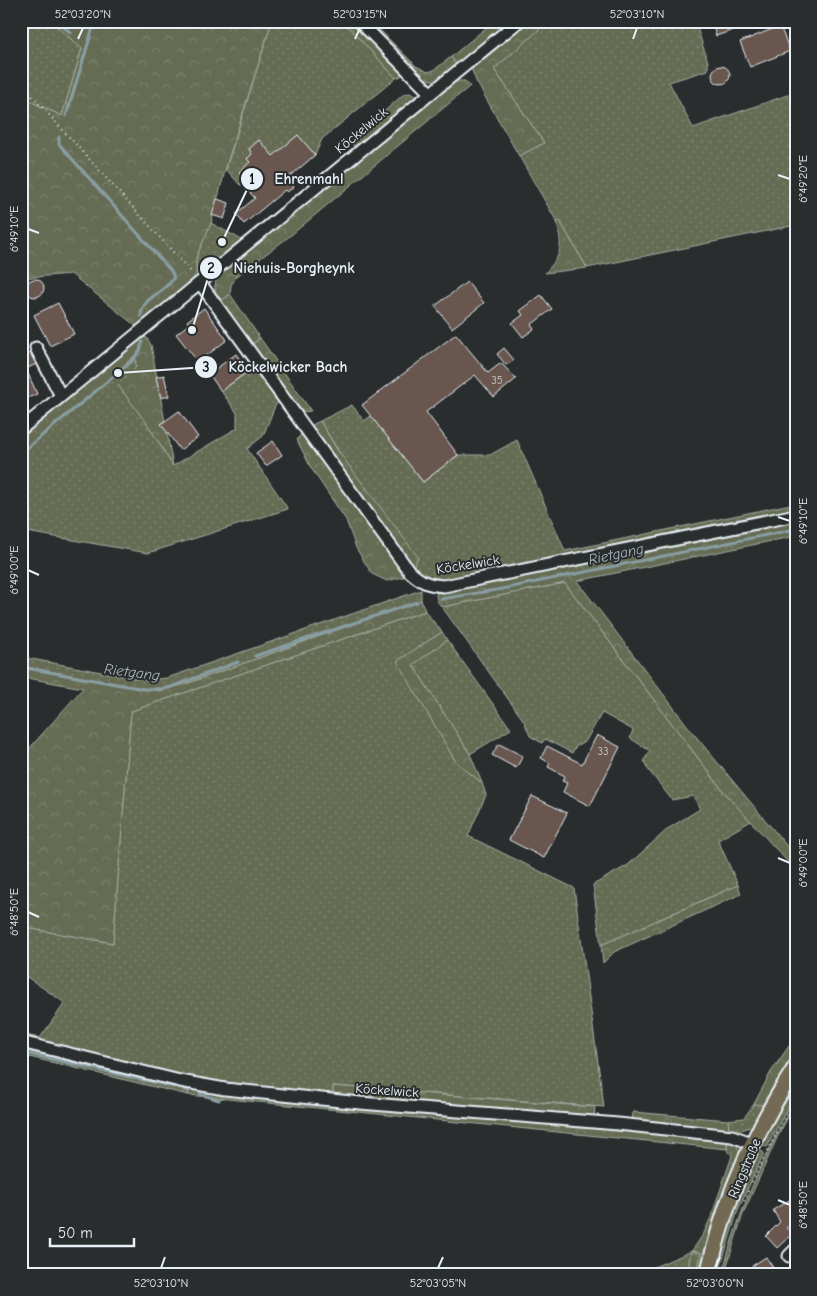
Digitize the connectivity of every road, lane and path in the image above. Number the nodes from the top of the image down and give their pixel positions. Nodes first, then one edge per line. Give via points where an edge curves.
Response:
1 (359, 21) edge
2 (519, 21) edge
3 (430, 93) junction
4 (32, 96) dead end
5 (200, 283) junction
6 (36, 348) dead end
7 (61, 396) junction
8 (21, 429) edge
9 (796, 515) edge
10 (21, 1042) edge
11 (796, 1067) edge
12 (796, 1095) edge
13 (754, 1144) junction
14 (742, 1206) dead end
15 (708, 1275) edge

1 - 3 street
2 - 3 street, Köckelwick
3 - 5 street, Köckelwick
4 - 5 path
5 - 7 street, Köckelwick
5 - 9 street, Köckelwick via 409,571 430,585 444,586
6 - 7 street
7 - 8 street, Köckelwick
10 - 13 street, Köckelwick via 171,1079 226,1089 675,1130 732,1136
11 - 13 main road, Ringstraße
12 - 14 path
13 - 15 main road, Ringstraße via 725,1213

